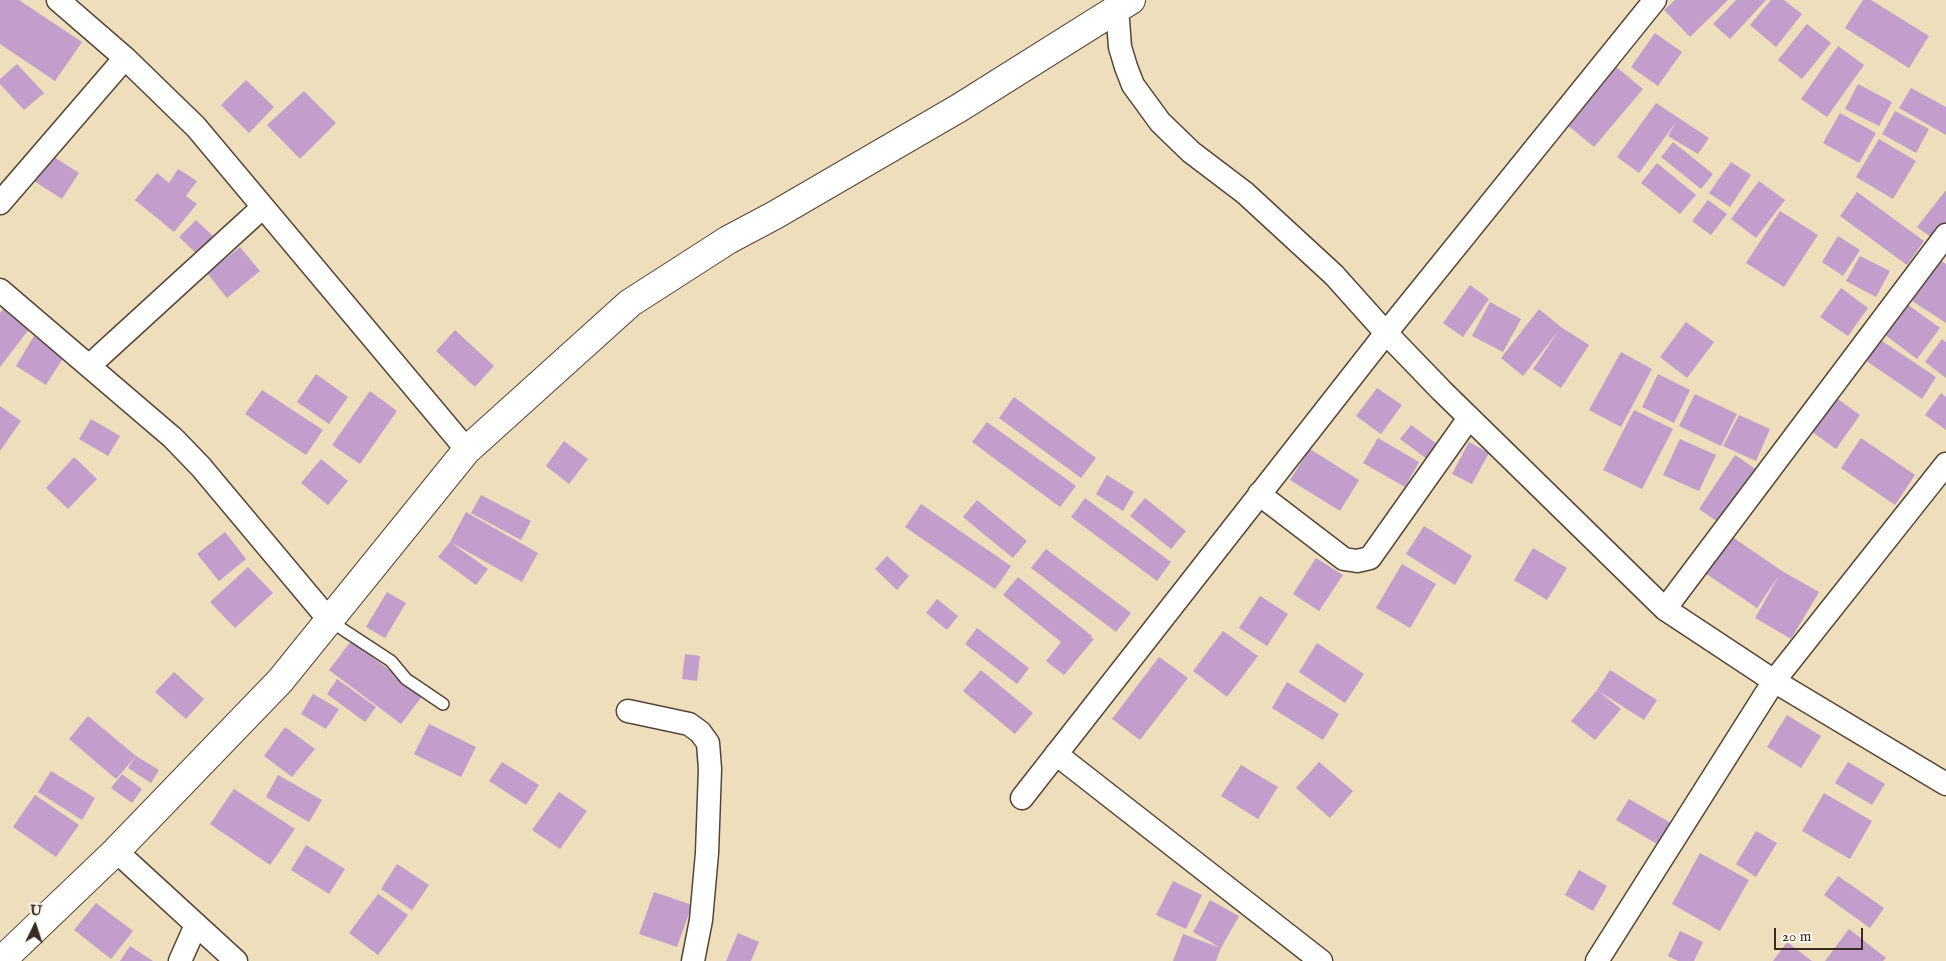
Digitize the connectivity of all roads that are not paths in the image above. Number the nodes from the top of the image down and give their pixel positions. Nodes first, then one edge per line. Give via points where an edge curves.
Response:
1 (58, 0) edge
2 (1655, 0) edge
3 (1115, 10) edge
4 (126, 58) junction
5 (0, 203) edge
6 (263, 207) junction
7 (1946, 235) edge
8 (0, 290) edge
9 (1386, 333) junction
10 (89, 366) junction
11 (1469, 418) junction
12 (467, 450) junction
13 (1946, 464) edge
14 (1259, 494) junction
15 (1665, 609) junction
16 (330, 621) junction
17 (1774, 681) junction
18 (443, 704) dead end
19 (628, 711) dead end
20 (1056, 754) junction
21 (1946, 784) edge
22 (1022, 798) dead end
23 (116, 851) junction
24 (196, 926) junction
25 (1, 961) edge
26 (180, 961) edge
27 (236, 961) edge
28 (693, 961) edge
29 (1321, 961) edge
30 (1597, 961) edge

1 - 4 street
2 - 9 street
3 - 9 street via 1120,47 1133,85 1160,122 1191,152 1245,193 1334,275
3 - 12 street via 959,108 728,240 630,303
4 - 5 street
4 - 6 street via 196,128
6 - 10 street
6 - 12 street
7 - 15 street
8 - 10 street
9 - 11 street
9 - 14 street
10 - 16 street via 173,438
11 - 14 street via 1370,558 1344,559
11 - 15 street
12 - 16 street
13 - 17 street
14 - 20 street
15 - 17 street
16 - 18 lane via 391,661 406,679
16 - 23 street via 280,682
17 - 21 street
17 - 30 street
19 - 28 street via 689,724 708,743 706,853 701,920
20 - 22 street
20 - 29 street
23 - 24 street
23 - 25 street
24 - 26 street
24 - 27 street

